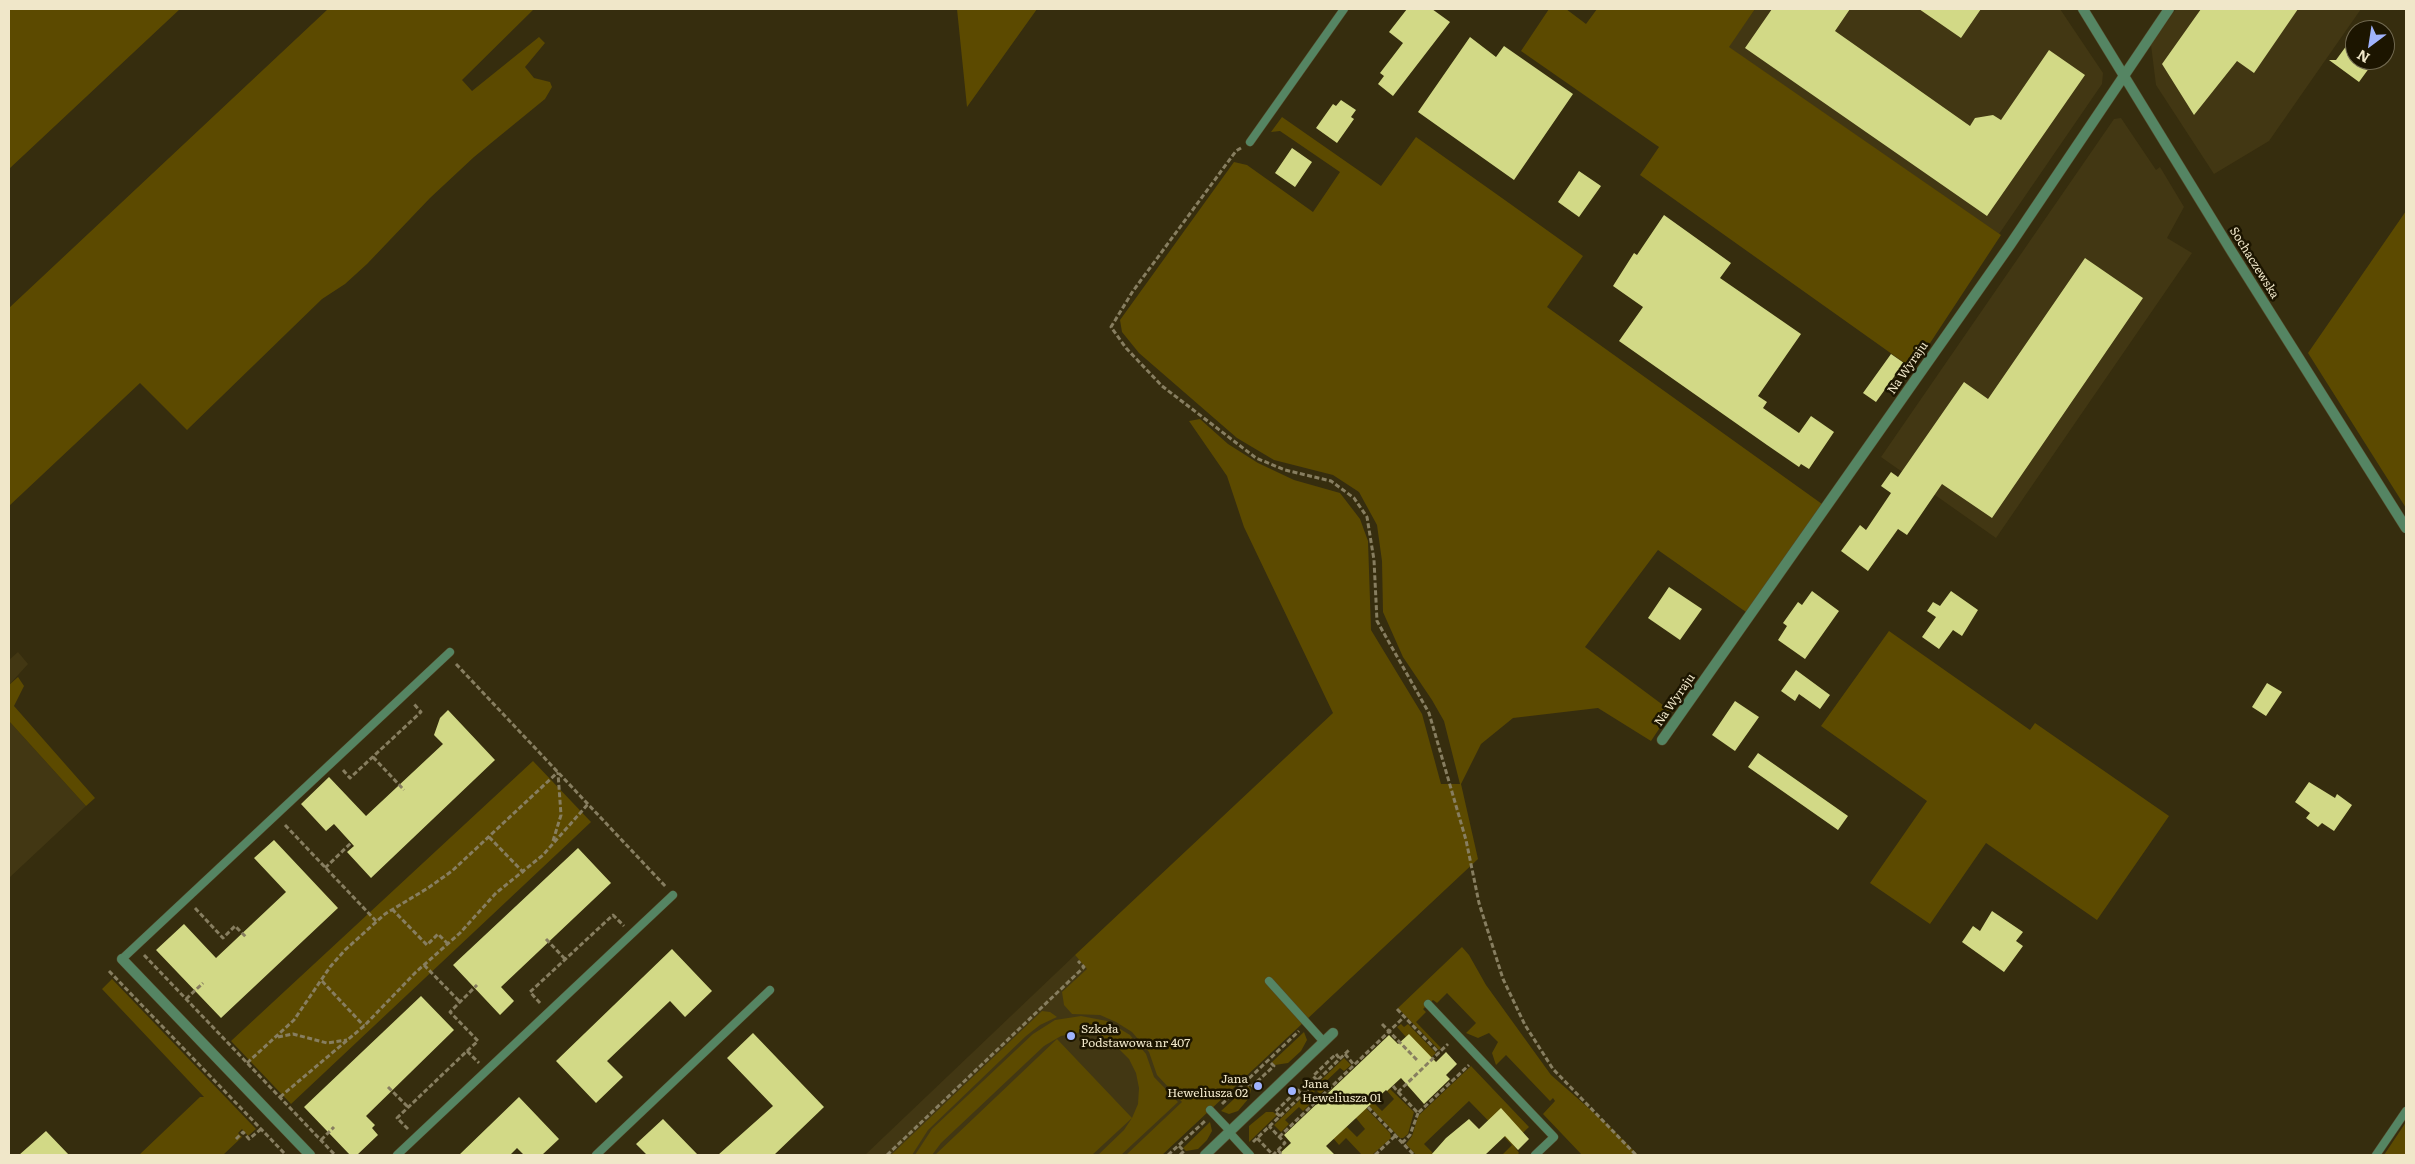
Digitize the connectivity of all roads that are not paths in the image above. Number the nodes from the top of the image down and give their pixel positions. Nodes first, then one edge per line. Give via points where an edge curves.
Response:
1 (1344, 9) edge
2 (2083, 9) edge
3 (2169, 9) edge
4 (2124, 76) junction
5 (1250, 142) road end
6 (2406, 528) edge
7 (448, 654) road end
8 (1662, 740) dead end
9 (673, 895) road end
10 (122, 959) joint
11 (1269, 981) dead end
12 (770, 990) dead end
13 (1428, 1004) dead end
14 (1333, 1033) dead end
15 (1324, 1042) junction
16 (1214, 1109) road end
17 (2406, 1111) edge
18 (1229, 1132) junction
19 (310, 1155) edge
20 (396, 1155) edge
21 (596, 1155) edge
22 (1205, 1155) edge
23 (1250, 1155) edge
24 (1535, 1155) edge
25 (2376, 1155) edge

1 - 5 lane
2 - 4 street, Sochaczewska
3 - 4 street, Na Wyraju
4 - 6 street, Sochaczewska
4 - 8 street, Na Wyraju via 2010,245
7 - 10 lane
9 - 20 lane
10 - 19 street
11 - 15 lane
12 - 21 lane
13 - 24 lane via 1554,1137
14 - 15 street
15 - 18 street
16 - 18 lane
17 - 25 lane
18 - 22 street
18 - 23 lane

